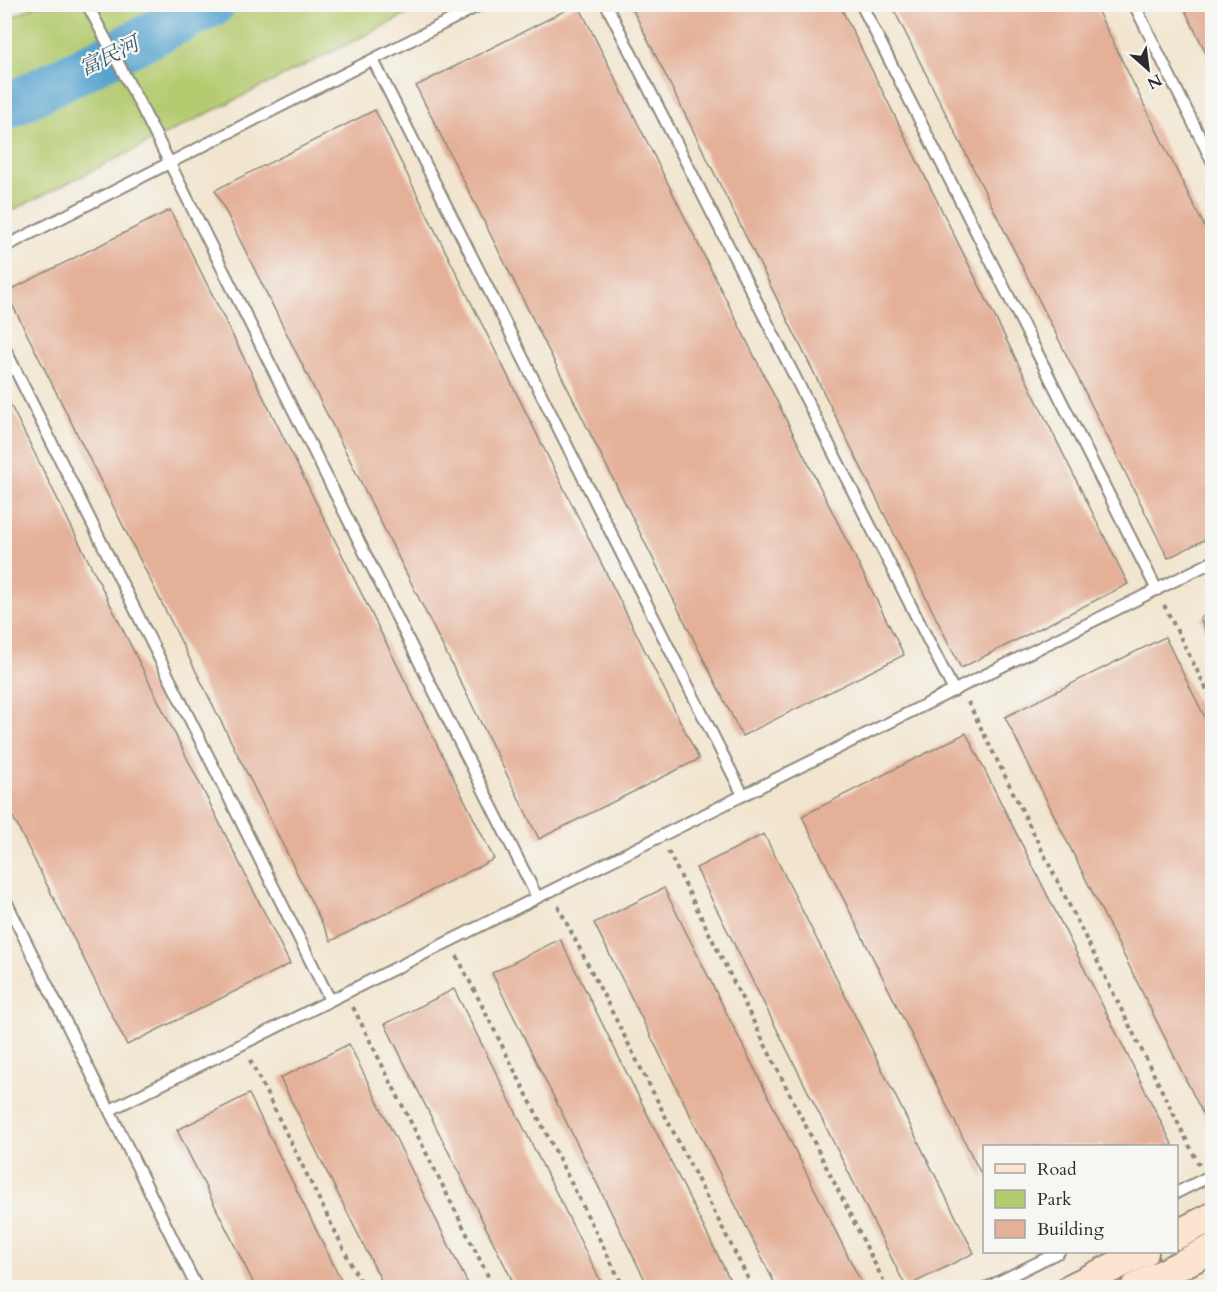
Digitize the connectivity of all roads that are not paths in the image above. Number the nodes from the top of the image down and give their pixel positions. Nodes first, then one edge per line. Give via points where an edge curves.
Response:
1 (87, 4) edge
2 (482, 4) edge
3 (606, 4) edge
4 (861, 4) edge
5 (1134, 4) edge
6 (373, 60) junction
7 (1212, 161) edge
8 (170, 163) junction
9 (4, 247) edge
10 (4, 347) edge
11 (1212, 562) edge
12 (1156, 590) junction
13 (958, 689) junction
14 (743, 795) junction
15 (4, 897) edge
16 (537, 897) junction
17 (330, 1000) junction
18 (110, 1110) junction
19 (1209, 1177) edge
20 (1178, 1192) edge
21 (1212, 1217) edge
22 (1178, 1234) edge
23 (1212, 1249) edge
24 (1055, 1253) edge
25 (1139, 1253) edge
26 (197, 1287) edge
27 (986, 1287) edge
28 (1071, 1287) edge
29 (1135, 1287) edge

1 - 8 lane
2 - 6 lane
3 - 13 lane
4 - 12 lane
5 - 7 lane
6 - 8 lane
6 - 14 lane
8 - 9 lane
8 - 16 lane
10 - 17 lane
11 - 12 lane
12 - 13 lane
13 - 14 lane
14 - 16 lane
15 - 18 lane
16 - 17 lane
17 - 18 lane
18 - 26 lane
19 - 20 lane
21 - 22 street
23 - 29 street
24 - 27 lane
25 - 28 street

